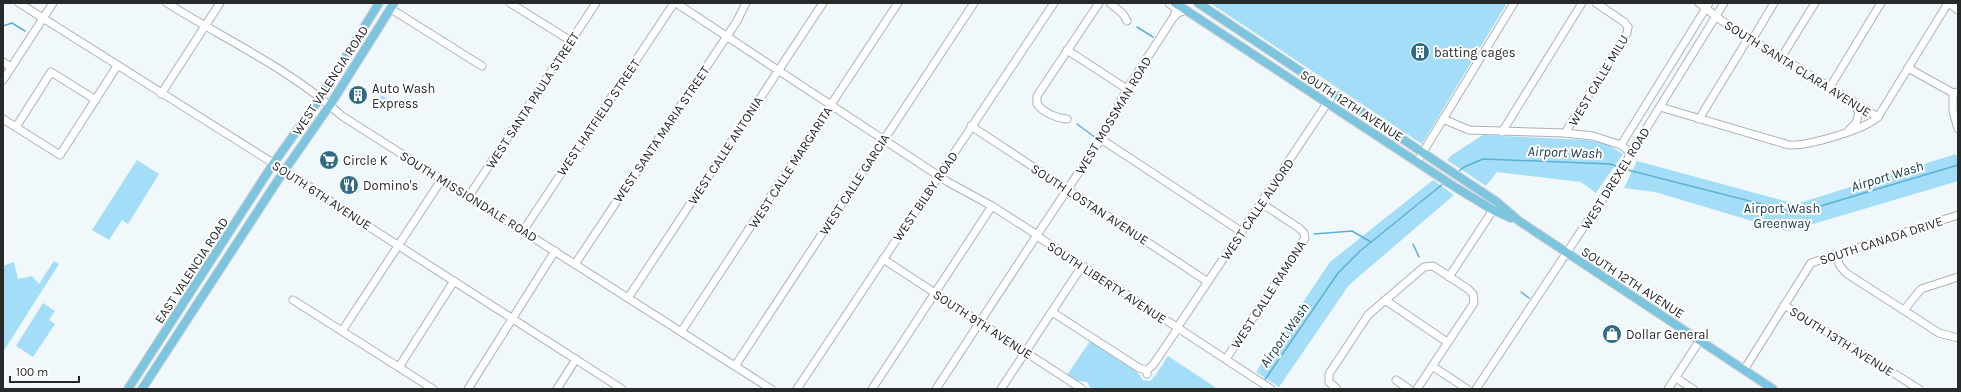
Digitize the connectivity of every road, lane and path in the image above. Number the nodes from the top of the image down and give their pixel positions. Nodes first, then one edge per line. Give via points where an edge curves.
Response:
1 (19, 3) edge
2 (53, 3) edge
3 (168, 3) edge
4 (220, 3) edge
5 (379, 3) edge
6 (596, 3) edge
7 (675, 3) edge
8 (746, 3) edge
9 (823, 3) edge
10 (898, 3) edge
11 (974, 3) edge
12 (1054, 3) edge
13 (1099, 3) edge
14 (1110, 3) edge
15 (1169, 3) edge
16 (1175, 3) edge
17 (1198, 3) edge
18 (1514, 3) edge
19 (1582, 3) edge
20 (1596, 3) edge
21 (1724, 3) edge
22 (1774, 3) edge
23 (1815, 3) edge
24 (1881, 3) edge
25 (1948, 3) edge
26 (514, 4) edge
27 (1705, 4) edge
28 (392, 6) edge
29 (1186, 10) junction
30 (1958, 10) edge
31 (1716, 17) junction
32 (43, 18) junction
33 (1173, 18) junction
34 (1127, 21) dead end
35 (205, 27) junction
36 (727, 36) junction
37 (1750, 38) junction
38 (570, 41) junction
39 (1067, 50) junction
40 (1781, 58) junction
41 (3, 62) edge
42 (118, 66) junction
43 (482, 66) dead end
44 (11, 67) junction
45 (1908, 68) junction
46 (778, 70) junction
47 (3, 80) edge
48 (1830, 87) junction
49 (1127, 89) junction
50 (1955, 92) edge
51 (1334, 93) junction
52 (161, 94) junction
53 (321, 97) junction
54 (96, 100) junction
55 (1853, 101) junction
56 (1327, 104) junction
57 (330, 105) junction
58 (831, 105) junction
59 (1660, 107) junction
60 (1878, 117) junction
61 (3, 119) edge
62 (1067, 119) dead end
63 (1443, 119) junction
64 (1699, 119) junction
65 (971, 126) junction
66 (16, 127) junction
67 (1958, 129) edge
68 (1848, 131) junction
69 (1502, 132) junction
70 (1566, 133) junction
71 (1101, 139) junction
72 (884, 140) junction
73 (1622, 145) junction
74 (1422, 152) junction
75 (1631, 153) junction
76 (1417, 162) junction
77 (274, 164) junction
78 (284, 170) junction
79 (939, 176) junction
80 (442, 179) junction
81 (1068, 190) junction
82 (469, 196) junction
83 (1261, 203) junction
84 (992, 206) junction
85 (1493, 210) junction
86 (1958, 215) edge
87 (1519, 221) junction
88 (523, 231) junction
89 (1242, 232) junction
90 (1037, 235) junction
91 (398, 244) junction
92 (555, 251) junction
93 (1567, 253) junction
94 (1835, 254) junction
95 (883, 259) junction
96 (575, 264) junction
97 (1082, 266) junction
98 (1449, 277) junction
99 (1958, 277) edge
100 (454, 281) junction
101 (1208, 282) junction
102 (190, 292) junction
103 (934, 292) junction
104 (628, 298) junction
105 (201, 299) junction
106 (293, 300) dead end
107 (1385, 300) junction
108 (1784, 305) junction
109 (1904, 310) junction
110 (1052, 312) junction
111 (513, 319) junction
112 (980, 322) junction
113 (1178, 328) junction
114 (342, 331) junction
115 (681, 332) junction
116 (1958, 338) edge
117 (1700, 340) junction
118 (1448, 342) junction
119 (1026, 352) junction
120 (576, 359) junction
121 (1226, 359) junction
122 (735, 366) junction
123 (1432, 366) junction
124 (399, 367) junction
125 (1744, 370) junction
126 (1676, 378) junction
127 (1396, 380) dead end
128 (1270, 388) edge
129 (128, 389) edge
130 (142, 389) edge
131 (433, 389) edge
132 (468, 389) edge
133 (557, 389) edge
134 (622, 389) edge
135 (771, 389) edge
136 (797, 389) edge
137 (872, 389) edge
138 (936, 389) edge
139 (1001, 389) edge
140 (1084, 389) edge
141 (1337, 389) edge
142 (1409, 389) edge
143 (1417, 389) edge
144 (1467, 389) edge
145 (1476, 389) edge
146 (1668, 389) edge
147 (1693, 389) edge
148 (1773, 389) edge
149 (1919, 389) edge

1 - 32 street, SOUTH 6TH AVENUE
2 - 32 street
3 - 35 street, SOUTH MISSIONDALE ROAD
4 - 35 street
5 - 53 main road, WEST VALENCIA ROAD
6 - 38 street, WEST SANTA PAULA STREET
7 - 36 street, SOUTH LIBERTY AVENUE
7 - 88 street, WEST HATFIELD STREET
8 - 36 street, WEST SANTA MARIA STREET
9 - 46 street, WEST CALLE ANTONIA
10 - 58 street, WEST CALLE MARGARITA
11 - 72 street, WEST CALLE GARCIA
12 - 65 street, WEST BILBY ROAD
13 - 39 street
14 - 34 street via 1124,14
15 - 33 street via 1176,9
16 - 29 main road, SOUTH 12TH AVENUE
17 - 51 main road, SOUTH 12TH AVENUE
18 - 63 street
19 - 69 street
20 - 70 street, WEST CALLE MILU via 1631,26
21 - 31 street, WEST DREXEL ROAD
22 - 37 street
23 - 40 street
24 - 48 street
25 - 30 street
25 - 45 street
26 - 38 street
27 - 31 street, SOUTH SANTA CLARA AVENUE
27 - 73 street, WEST DREXEL ROAD
28 - 43 street
28 - 57 main road, WEST VALENCIA ROAD
29 - 33 street
29 - 56 main road, SOUTH 12TH AVENUE
31 - 37 street, SOUTH SANTA CLARA AVENUE
31 - 59 street, WEST DREXEL ROAD
32 - 42 street, SOUTH 6TH AVENUE
32 - 44 street
33 - 49 street, WEST MOSSMAN ROAD
35 - 52 street
35 - 53 street, SOUTH MISSIONDALE ROAD via 258,56
36 - 46 street, SOUTH LIBERTY AVENUE
36 - 96 street, WEST SANTA MARIA STREET
37 - 40 street, SOUTH SANTA CLARA AVENUE
37 - 64 street
38 - 82 street, WEST SANTA PAULA STREET
39 - 49 street
39 - 62 street via 1034,103 1057,118
40 - 48 street, SOUTH SANTA CLARA AVENUE
41 - 44 street
42 - 52 street, SOUTH 6TH AVENUE
42 - 54 street
44 - 47 street
45 - 50 street
45 - 60 street
46 - 58 street, SOUTH LIBERTY AVENUE
46 - 104 street, WEST CALLE ANTONIA
48 - 55 street, SOUTH SANTA CLARA AVENUE
49 - 71 street, WEST MOSSMAN ROAD
50 - 67 street via 1953,111
51 - 56 street, WEST CALLE ALVORD
51 - 74 main road, SOUTH 12TH AVENUE
52 - 77 street, SOUTH 6TH AVENUE
53 - 57 street, SOUTH MISSIONDALE ROAD
53 - 77 main road, WEST VALENCIA ROAD
54 - 66 street via 60,155
54 - 66 street via 51,72
55 - 60 street, SOUTH SANTA CLARA AVENUE
55 - 68 street via 1859,114 1856,123
56 - 76 main road, SOUTH 12TH AVENUE
56 - 83 street, WEST CALLE ALVORD
57 - 78 main road, WEST VALENCIA ROAD
57 - 80 street, SOUTH MISSIONDALE ROAD via 342,116
58 - 72 street, SOUTH LIBERTY AVENUE
58 - 115 street, WEST CALLE MARGARITA
59 - 64 street
59 - 75 street, WEST DREXEL ROAD
60 - 68 street via 1866,125
61 - 66 street
63 - 69 street via 1469,130
63 - 74 street
64 - 68 street via 1789,145 1807,144
65 - 79 street, WEST BILBY ROAD
65 - 81 street, SOUTH LOSTAN AVENUE
69 - 70 street
70 - 73 street via 1593,136
71 - 81 street, WEST MOSSMAN ROAD
71 - 89 street
72 - 79 street, SOUTH LIBERTY AVENUE
72 - 122 street, WEST CALLE GARCIA
73 - 75 street
74 - 76 street
74 - 87 main road, SOUTH 12TH AVENUE via 1496,202
75 - 93 street, WEST DREXEL ROAD
76 - 85 main road, SOUTH 12TH AVENUE
77 - 78 street, SOUTH 6TH AVENUE
77 - 102 main road, EAST VALENCIA ROAD
78 - 91 street, SOUTH 6TH AVENUE
78 - 105 main road, EAST VALENCIA ROAD
79 - 84 street, SOUTH LIBERTY AVENUE
79 - 95 street, WEST BILBY ROAD
80 - 82 street, SOUTH MISSIONDALE ROAD
80 - 91 street
81 - 90 street, WEST MOSSMAN ROAD
81 - 101 street, SOUTH LOSTAN AVENUE
82 - 88 street, SOUTH MISSIONDALE ROAD
83 - 89 street, WEST CALLE ALVORD
83 - 121 street, WEST CALLE RAMONA via 1307,235
84 - 90 street, SOUTH LIBERTY AVENUE
84 - 103 street
85 - 87 main road, SOUTH 12TH AVENUE
85 - 98 street
86 - 94 street, SOUTH CANADA DRIVE
87 - 93 main road, SOUTH 12TH AVENUE
88 - 92 street, SOUTH MISSIONDALE ROAD
89 - 101 street, WEST CALLE ALVORD
90 - 97 street, SOUTH LIBERTY AVENUE
90 - 112 street, WEST MOSSMAN ROAD
91 - 100 street, SOUTH 6TH AVENUE
91 - 114 street
92 - 96 street, SOUTH MISSIONDALE ROAD
92 - 111 street
93 - 117 main road, SOUTH 12TH AVENUE
93 - 145 street, WEST DREXEL ROAD
94 - 108 street, SOUTH CANADA DRIVE via 1811,263
94 - 109 street via 1846,273
95 - 103 street, SOUTH 9TH AVENUE
95 - 136 street, WEST BILBY ROAD
96 - 104 street, SOUTH MISSIONDALE ROAD
97 - 110 street
97 - 113 street, SOUTH LIBERTY AVENUE
98 - 107 street via 1433,266 1424,267
98 - 118 street via 1468,289 1475,299
99 - 109 street via 1921,290
100 - 111 street, SOUTH 6TH AVENUE
100 - 124 street
101 - 113 street, WEST CALLE ALVORD
102 - 105 main road
102 - 129 main road, EAST VALENCIA ROAD
103 - 112 street, SOUTH 9TH AVENUE
103 - 137 street
104 - 115 street, SOUTH MISSIONDALE ROAD
105 - 130 main road, EAST VALENCIA ROAD
106 - 114 street
107 - 118 street
107 - 141 street via 1368,315 1332,369 1328,379
108 - 125 street, SOUTH CANADA DRIVE
108 - 149 street, SOUTH 13TH AVENUE
109 - 116 street via 1939,333
110 - 113 street, WEST CALLE ALVORD via 1147,372
110 - 119 street
111 - 120 street, SOUTH 6TH AVENUE
111 - 132 street
112 - 119 street, SOUTH 9TH AVENUE
112 - 138 street, WEST MOSSMAN ROAD
113 - 121 street, SOUTH LIBERTY AVENUE
114 - 124 street
115 - 122 street, SOUTH MISSIONDALE ROAD
117 - 125 main road, SOUTH 12TH AVENUE
117 - 126 street
118 - 123 street
119 - 139 street
119 - 140 street, SOUTH 9TH AVENUE
120 - 133 street
120 - 134 street, SOUTH 6TH AVENUE
121 - 128 street, SOUTH LIBERTY AVENUE
122 - 135 street, SOUTH MISSIONDALE ROAD
123 - 143 street
123 - 144 street
124 - 131 street
125 - 148 main road, SOUTH 12TH AVENUE
126 - 146 street
126 - 147 street
127 - 142 street

